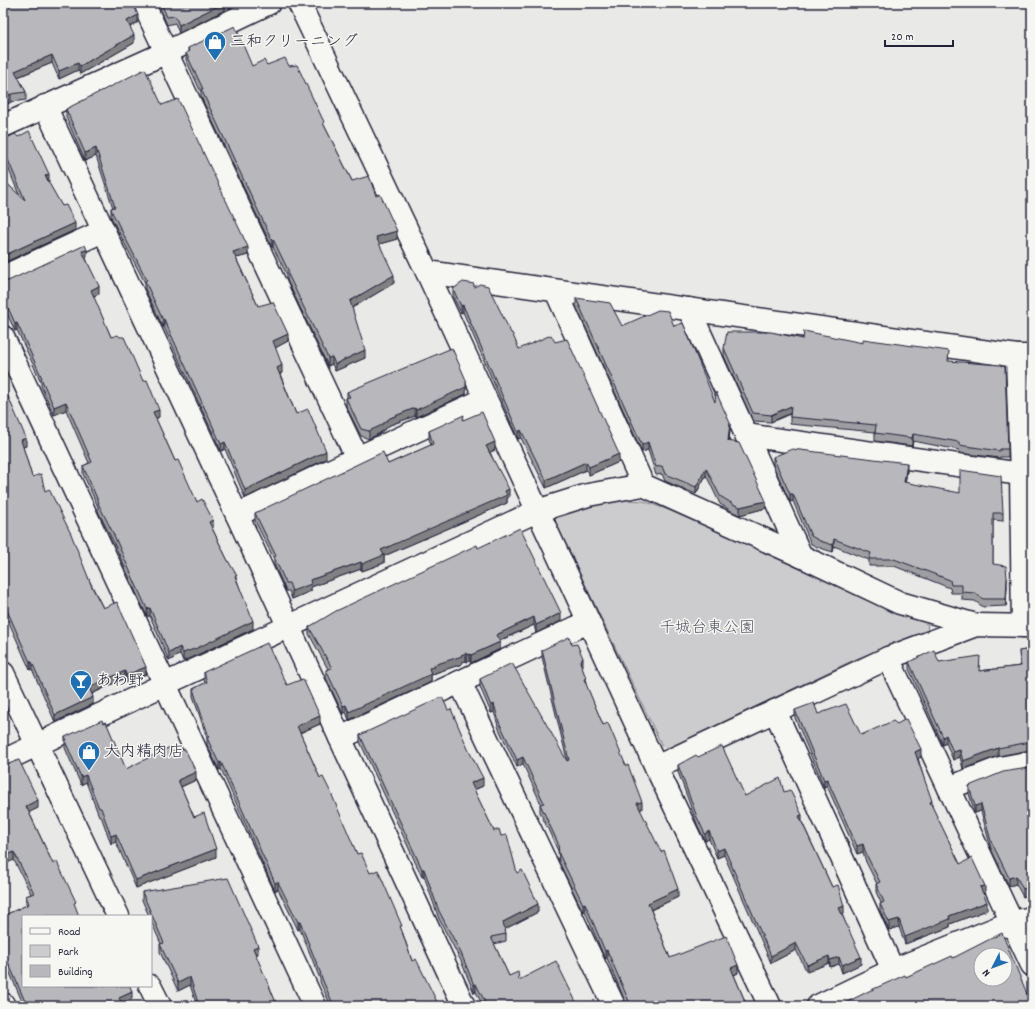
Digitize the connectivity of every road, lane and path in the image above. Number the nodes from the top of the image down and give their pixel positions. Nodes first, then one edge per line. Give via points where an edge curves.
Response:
1 (143, 3) edge
2 (269, 3) edge
3 (299, 3) edge
4 (167, 52) junction
5 (45, 106) junction
6 (3, 126) edge
7 (103, 231) junction
8 (427, 272) junction
9 (3, 277) edge
10 (556, 290) junction
11 (688, 309) junction
12 (3, 337) edge
13 (1024, 356) edge
14 (485, 399) junction
15 (746, 435) junction
16 (356, 458) junction
17 (1026, 474) edge
18 (643, 486) junction
19 (537, 511) junction
20 (237, 515) junction
21 (801, 556) junction
22 (588, 622) junction
23 (976, 625) junction
24 (288, 626) junction
25 (1027, 626) edge
26 (888, 658) junction
27 (3, 673) edge
28 (460, 682) junction
29 (165, 684) junction
30 (774, 711) junction
31 (340, 738) junction
32 (37, 744) junction
33 (3, 761) edge
34 (1032, 762) edge
35 (656, 767) junction
36 (949, 788) junction
37 (118, 915) edge
38 (1022, 920) edge
39 (1032, 965) edge
40 (894, 970) junction
41 (315, 1006) edge
42 (464, 1006) edge
43 (614, 1006) edge
44 (770, 1006) edge
45 (818, 1006) edge

1 - 4 street
2 - 4 street
3 - 8 street
4 - 5 street
4 - 16 street
5 - 6 street
5 - 7 street
7 - 9 street
7 - 20 street
8 - 10 street
8 - 14 street
10 - 11 street
10 - 18 street
11 - 13 street
11 - 15 street
12 - 29 street
13 - 17 street
14 - 16 street
14 - 19 street
15 - 17 street
15 - 21 street
16 - 20 street
17 - 25 street
18 - 19 street via 588,495
18 - 21 street
19 - 22 street
19 - 24 street
20 - 24 street
21 - 23 street via 900,603
22 - 28 street
22 - 35 street
23 - 25 street
23 - 26 street
24 - 29 street
24 - 31 street
26 - 30 street
26 - 36 street
27 - 32 street
28 - 31 street
28 - 43 street
29 - 32 street
29 - 41 street
30 - 35 street
30 - 40 street
31 - 42 street
32 - 33 street
32 - 37 street
34 - 36 street via 1000,768
35 - 44 street
36 - 38 street
38 - 39 street
38 - 40 street
40 - 45 street

